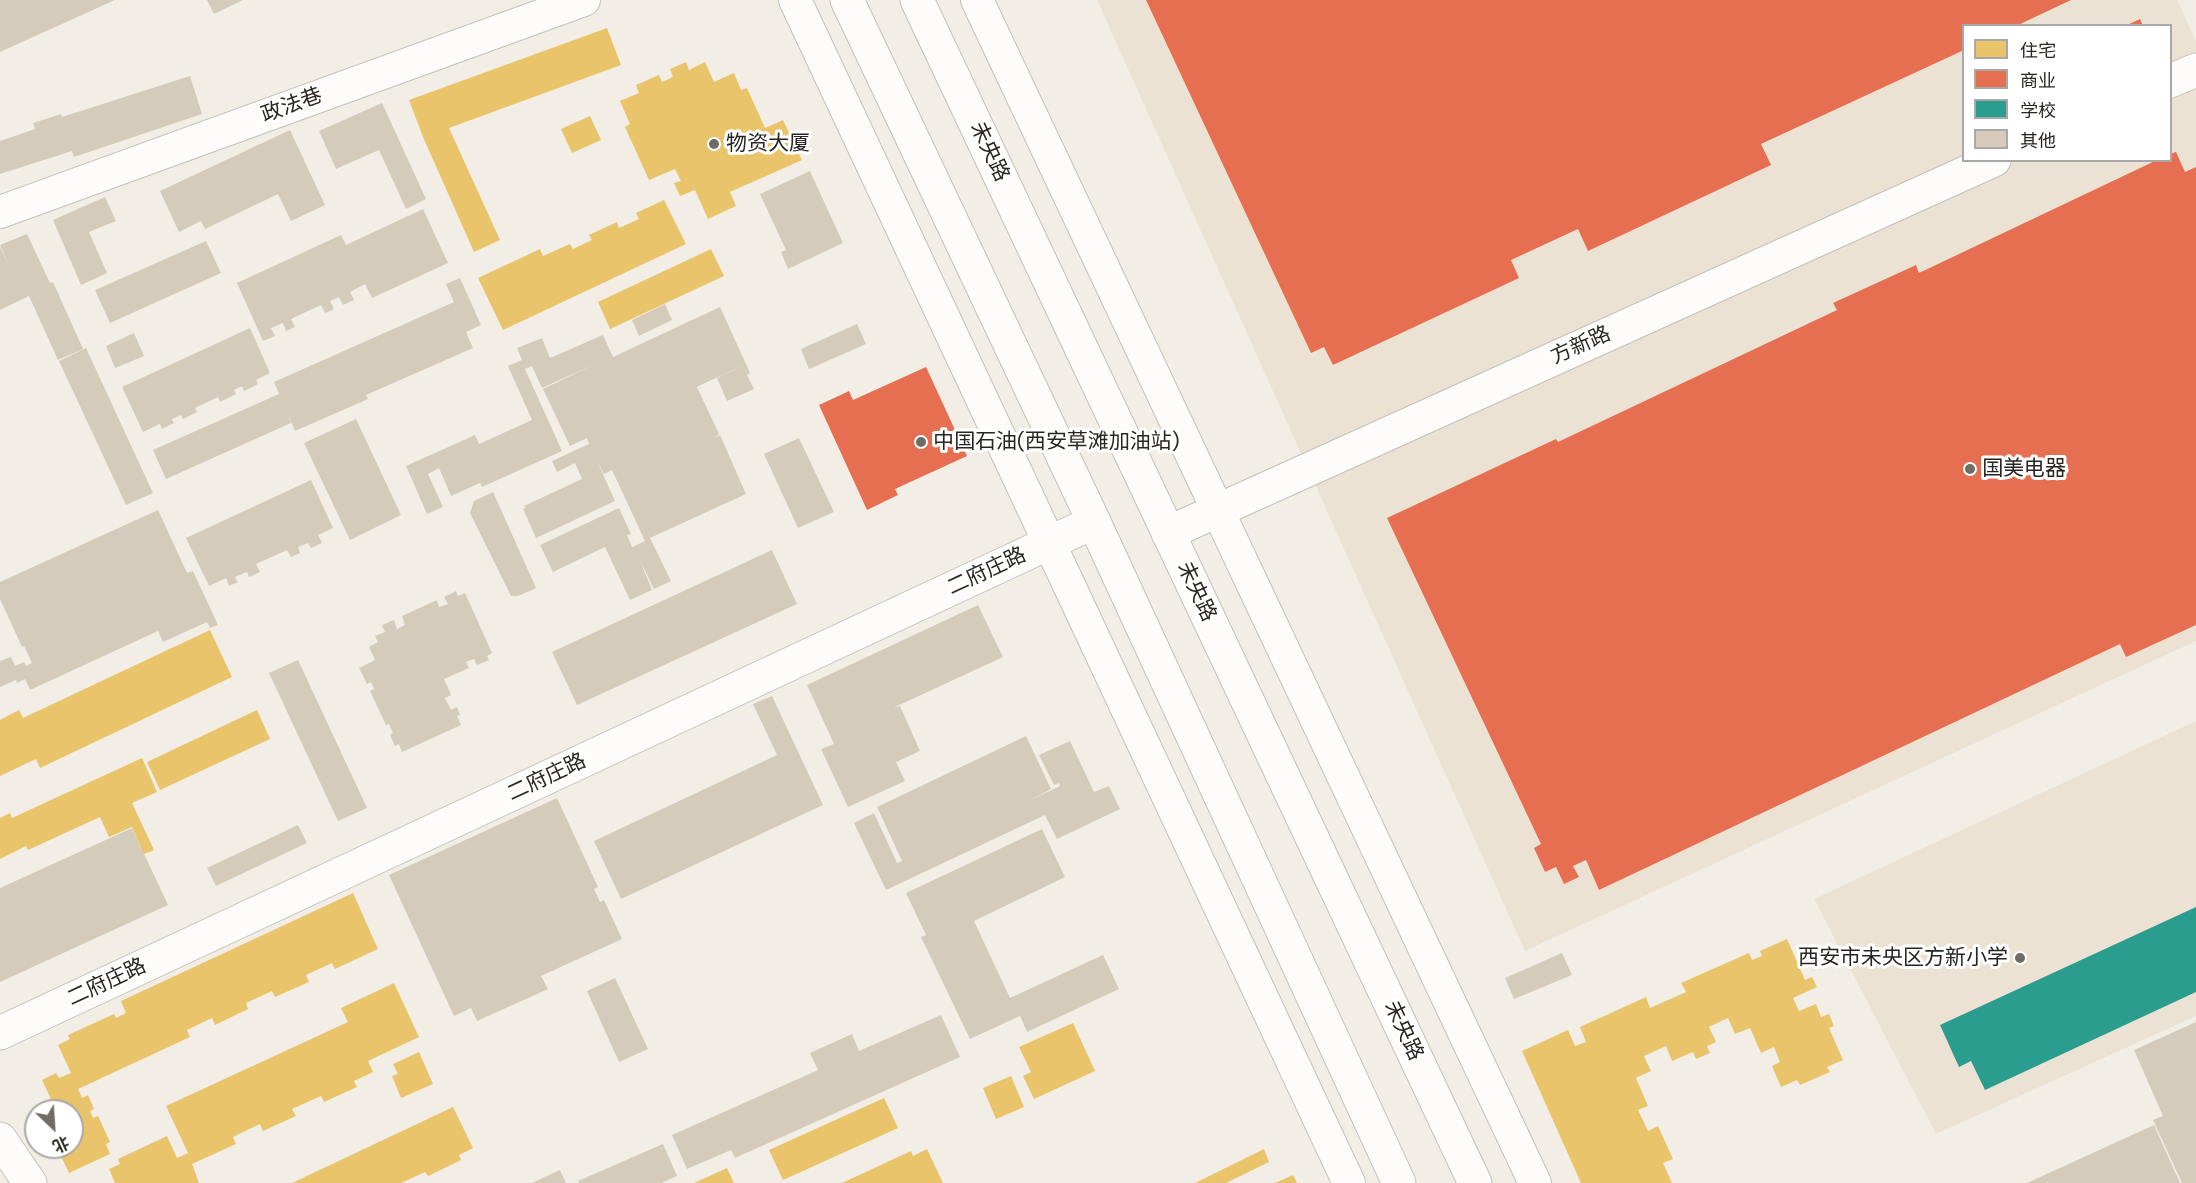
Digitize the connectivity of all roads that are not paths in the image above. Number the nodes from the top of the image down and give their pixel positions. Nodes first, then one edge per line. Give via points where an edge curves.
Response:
1 (584, 0) edge
2 (795, 0) edge
3 (847, 0) edge
4 (917, 0) edge
5 (977, 0) edge
6 (2196, 70) edge
7 (2172, 80) edge
8 (1990, 162) edge
9 (0, 212) edge
10 (1218, 510) junction
11 (1094, 522) junction
12 (1168, 533) junction
13 (1049, 543) junction
14 (0, 1033) edge
15 (0, 1139) edge
16 (30, 1183) edge
17 (1349, 1183) edge
18 (1399, 1183) edge
19 (1475, 1183) edge
20 (1535, 1183) edge

1 - 9 street, 政法巷
2 - 13 street
3 - 11 main road
4 - 12 main road, 未央路
5 - 10 street
6 - 7 main road
8 - 10 main road, 方新路
10 - 12 main road, 方新路
10 - 20 street
11 - 13 main road, 二府庄路
11 - 18 main road
12 - 19 main road, 未央路
13 - 14 main road, 二府庄路
13 - 17 street
15 - 16 main road

